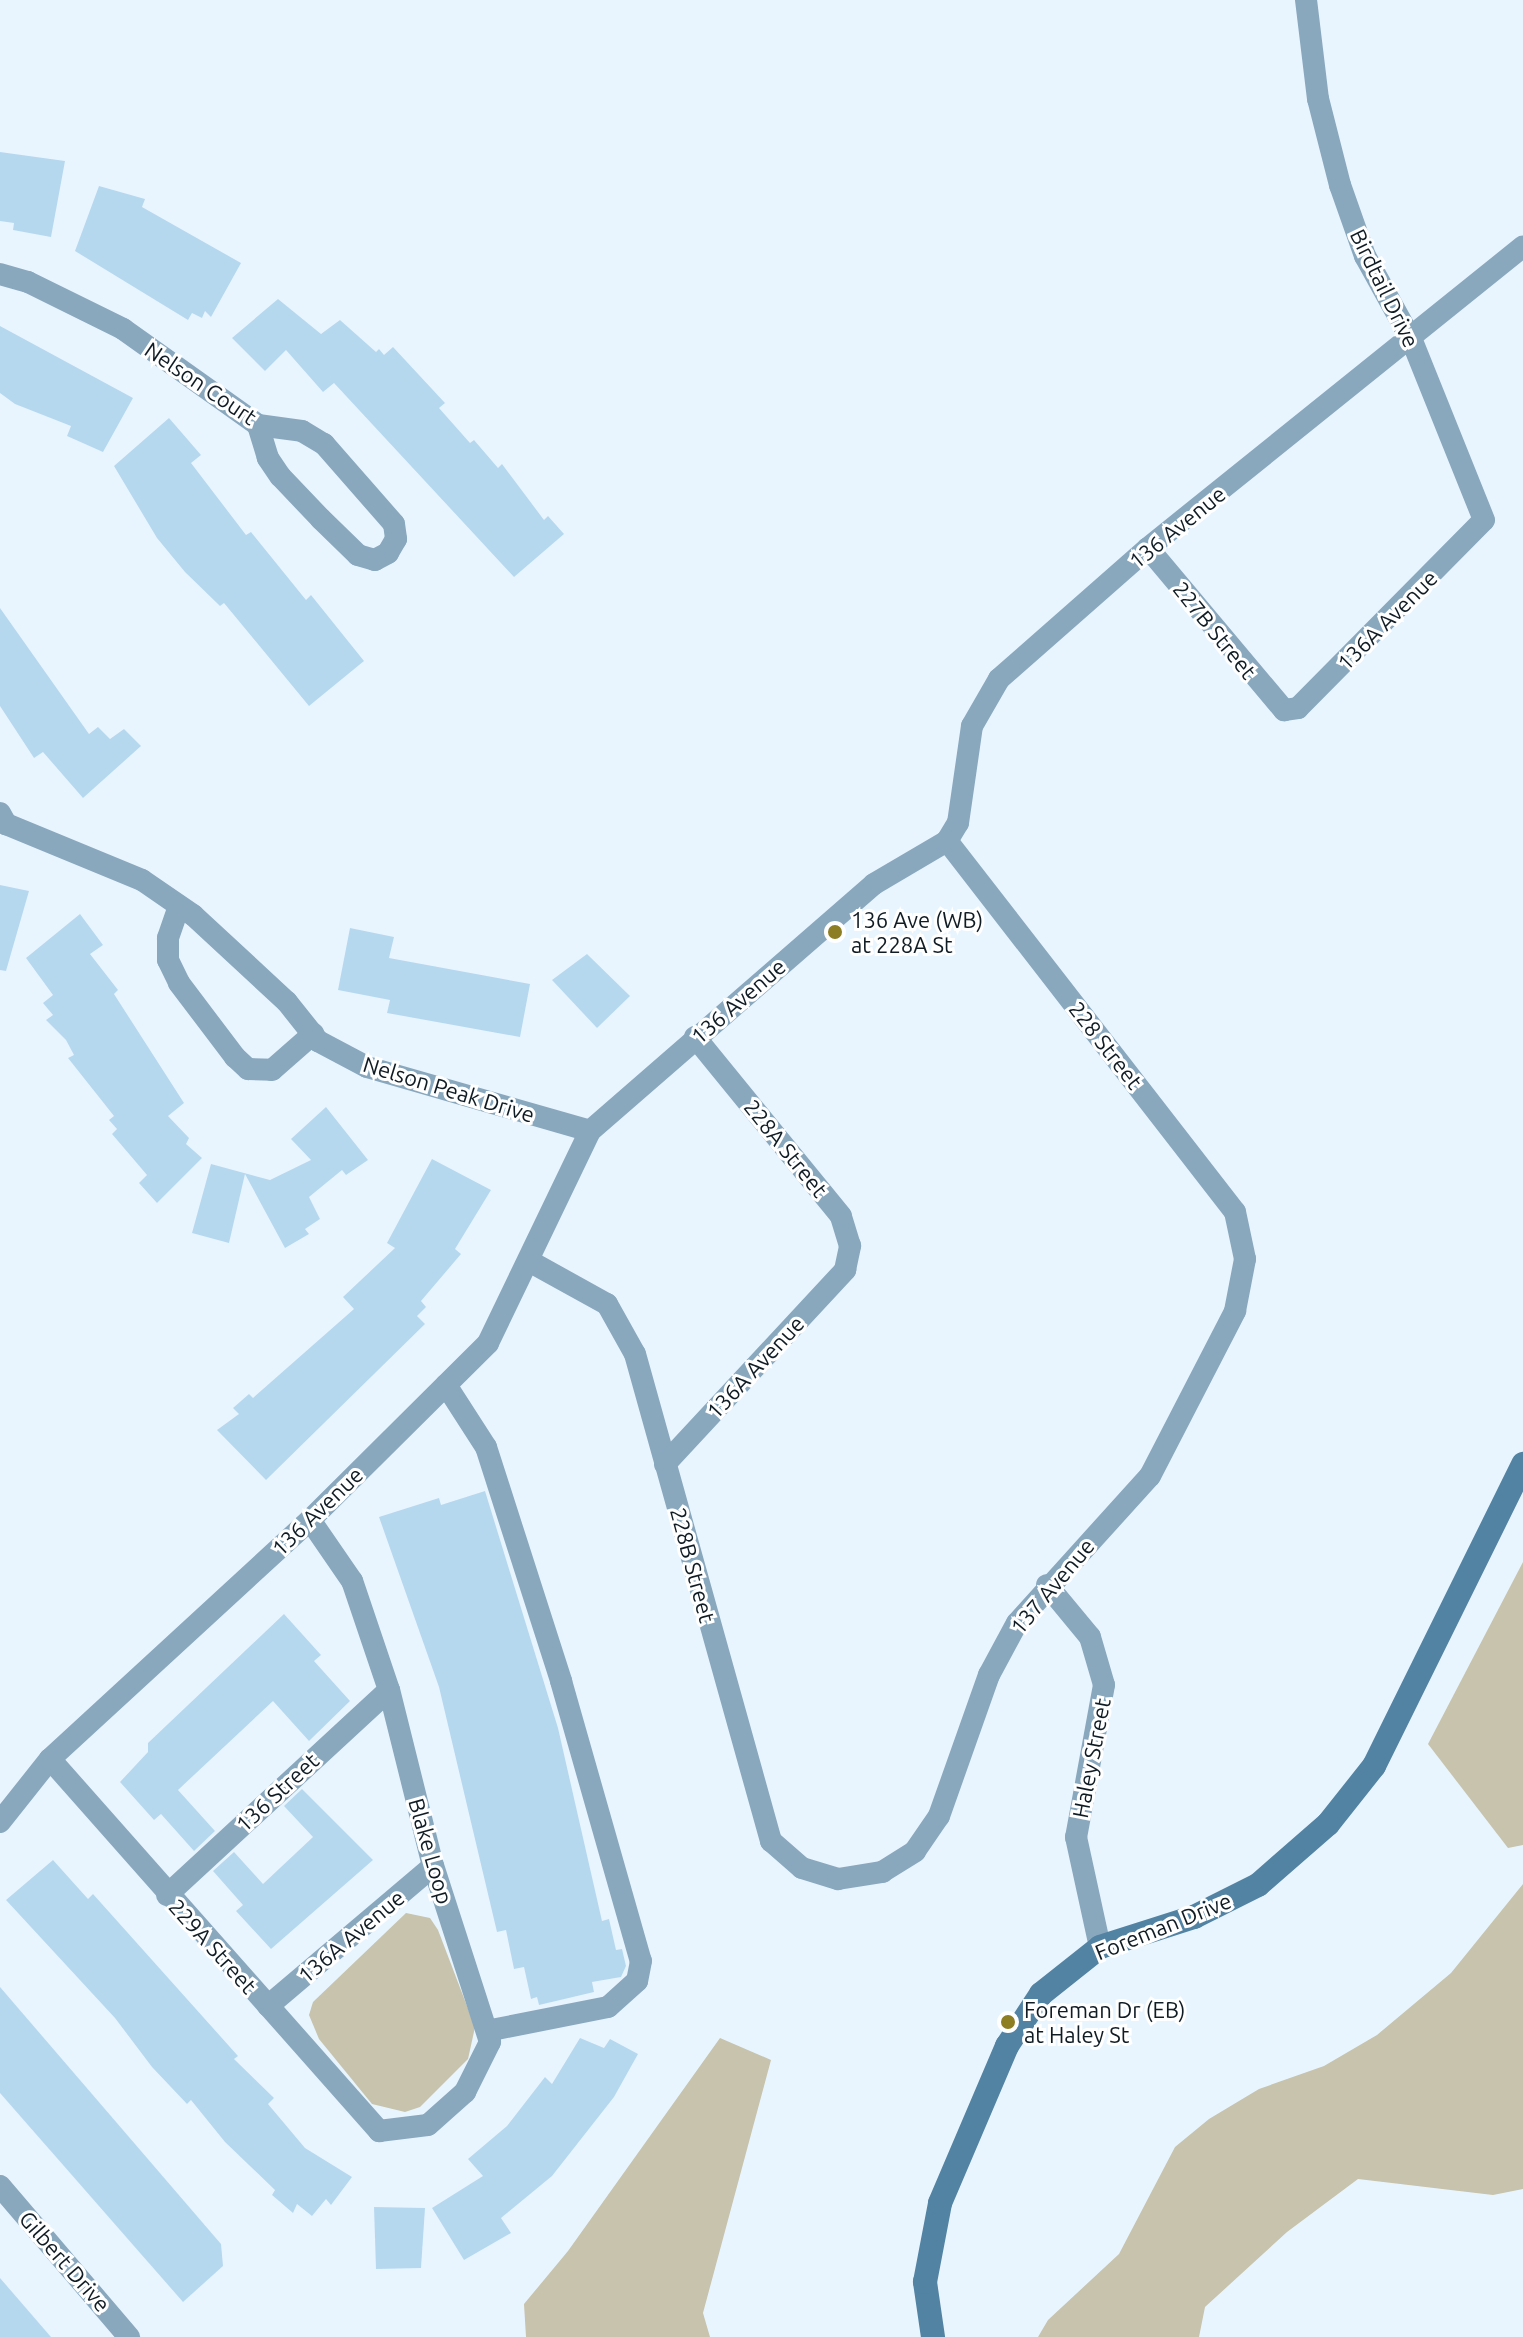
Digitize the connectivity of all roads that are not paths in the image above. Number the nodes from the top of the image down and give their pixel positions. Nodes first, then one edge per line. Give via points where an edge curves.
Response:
1 (1306, 0) edge
2 (1523, 247) edge
3 (0, 274) edge
4 (1412, 341) junction
5 (258, 425) junction
6 (1484, 520) joint
7 (1148, 548) junction
8 (1284, 710) joint
9 (2, 820) edge
10 (947, 841) junction
11 (179, 906) junction
12 (313, 1034) junction
13 (695, 1037) junction
14 (590, 1131) junction
15 (1245, 1259) joint
16 (529, 1261) junction
17 (845, 1270) joint
18 (446, 1385) junction
19 (665, 1464) junction
20 (1523, 1464) edge
21 (310, 1520) junction
22 (1047, 1585) junction
23 (389, 1690) junction
24 (50, 1759) junction
25 (0, 1822) edge
26 (433, 1866) junction
27 (838, 1879) joint
28 (167, 1895) junction
29 (1100, 1947) junction
30 (268, 2006) junction
31 (487, 2031) junction
32 (0, 2186) edge
33 (129, 2337) edge
34 (933, 2337) edge

1 - 4 street, Birdtail Drive via 1318,99 1340,185 1365,256
2 - 4 street, 136 Avenue
3 - 5 street, Nelson Court via 28,282 123,329
4 - 6 street, Birdtail Drive
4 - 7 street, 136 Avenue
5 - 5 street, Nelson Court via 302,431 324,444 394,524 396,539 388,553 375,560 358,555 321,519 280,476
6 - 8 street, 136A Avenue via 1298,708
7 - 8 street, 227B Street
7 - 10 street, 136 Avenue via 999,679 983,700 972,726 958,823
9 - 11 street, Nelson Peak Drive via 142,880
10 - 13 street, 136 Avenue via 874,884
10 - 15 street, 228 Street via 1235,1212
11 - 12 street, Nelson Peak Drive via 287,1002
11 - 12 street via 168,938 168,960 179,983 235,1057 248,1069 272,1070
12 - 14 street, Nelson Peak Drive via 367,1067
13 - 14 street, 136 Avenue
13 - 17 street, 228A Street via 841,1216 850,1246
14 - 16 street, 136 Avenue
15 - 22 street, 137 Avenue via 1235,1311 1150,1476
16 - 18 street, 136 Avenue via 488,1343
16 - 19 street, 228B Street via 607,1304 635,1354
17 - 19 street, 136A Avenue
18 - 21 street, 136 Avenue
18 - 31 street via 486,1447 561,1681 641,1961 637,1981 608,2007
19 - 27 street, 228B Street via 771,1841 802,1868
20 - 29 street, Foreman Drive via 1374,1766 1328,1824 1258,1885 1194,1917
21 - 23 street, Blake Loop via 352,1581
21 - 24 street, 136 Avenue
22 - 27 street, 137 Avenue via 1017,1623 989,1675 939,1816 915,1851 882,1872
22 - 29 street, Haley Street via 1090,1637 1104,1685 1076,1837
23 - 26 street, Blake Loop
23 - 28 street, 136 Street
24 - 25 street, 136 Avenue
24 - 28 street, 229A Street
26 - 30 street, 136A Avenue
26 - 31 street, Blake Loop
28 - 30 street, 229A Street
29 - 34 street, Foreman Drive via 1041,1994 1001,2061 940,2203 925,2282
30 - 31 street, 229A Street via 379,2131 428,2125 465,2092 490,2042
32 - 33 street, Gilbert Drive

